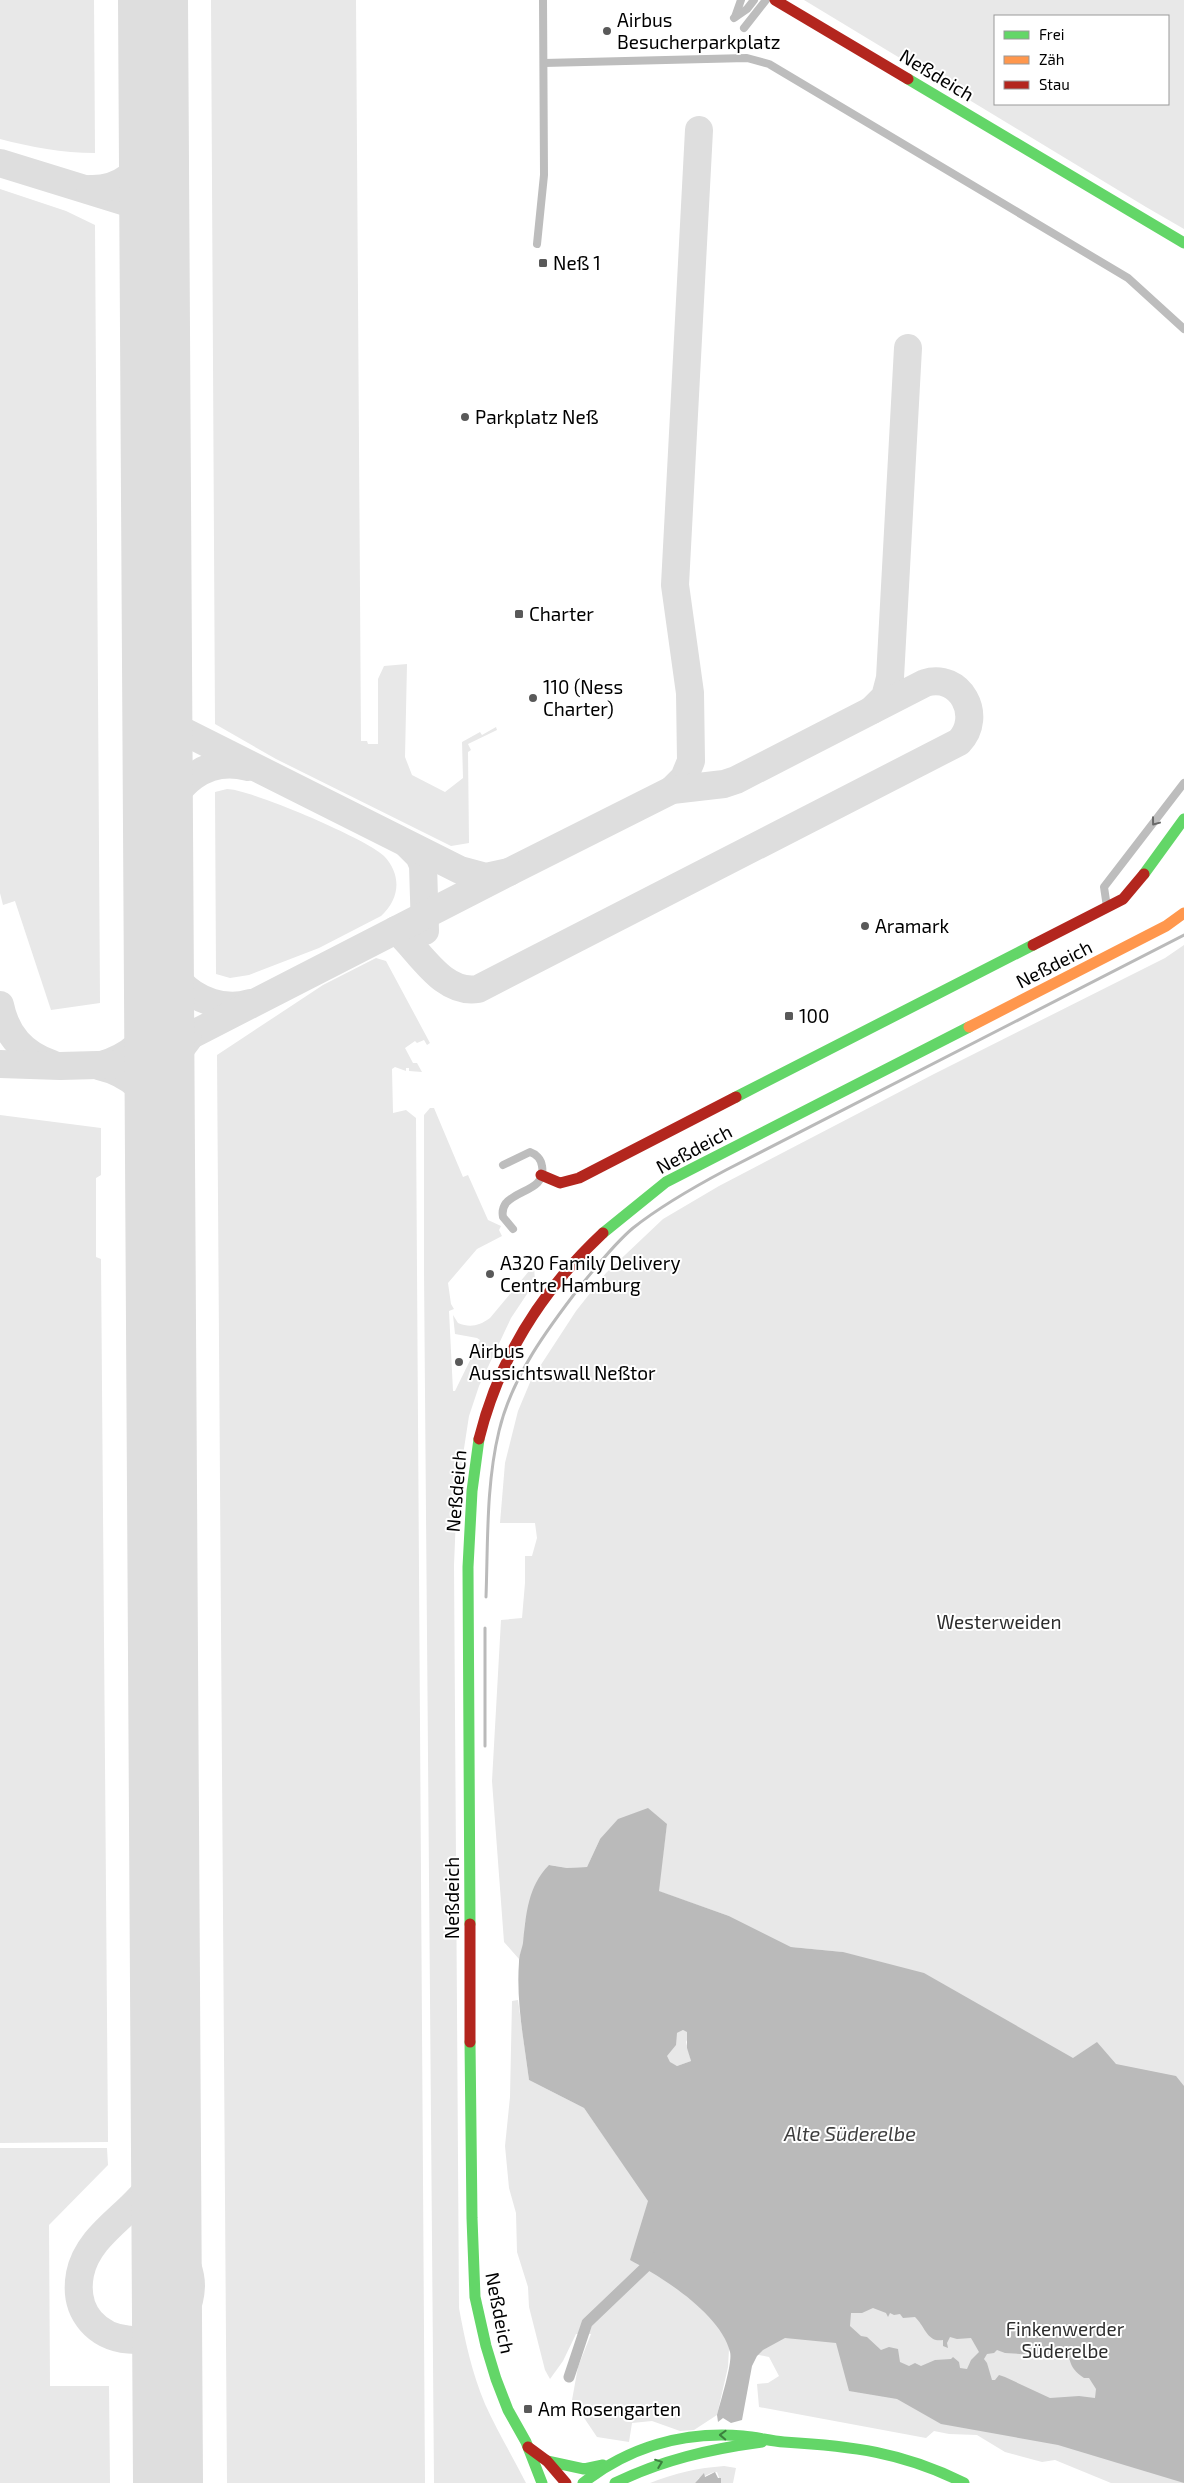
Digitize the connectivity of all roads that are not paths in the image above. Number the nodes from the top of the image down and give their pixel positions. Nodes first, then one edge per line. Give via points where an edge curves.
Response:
1 (543, 0) edge
2 (741, 0) edge
3 (754, 0) edge
4 (766, 0) edge
5 (775, 0) edge
6 (744, 28) dead end
7 (544, 63) junction
8 (1184, 243) edge
9 (537, 244) dead end
10 (1184, 329) edge
11 (1184, 783) edge
12 (1184, 819) edge
13 (1107, 907) junction
14 (1184, 914) edge
15 (503, 1165) dead end
16 (541, 1175) junction
17 (513, 1229) dead end
18 (771, 2441) junction
19 (528, 2447) junction
20 (548, 2460) junction
21 (609, 2463) junction
22 (542, 2483) edge
23 (566, 2483) edge
24 (583, 2483) edge
25 (615, 2483) edge
26 (964, 2483) edge

1 - 7 street
2 - 3 street via 734,18 748,9
4 - 6 street
5 - 8 street, Neßdeich
7 - 9 street via 544,175
7 - 10 street via 747,58 768,64 1128,278
11 -> 13 street via 1104,887
12 - 13 street via 1137,884 1123,898
13 - 16 street via 579,1178 560,1182
14 - 19 street, Neßdeich via 666,1182 610,1224 584,1249 531,1317 500,1372 479,1436 469,1505 473,2280 493,2369 508,2410
15 - 16 street via 530,1152 542,1164
16 - 17 street via 534,1186 511,1198 504,1206 503,1218
18 -> 21 street via 744,2436 694,2436 647,2447
25 -> 18 street via 675,2458
18 - 26 street via 837,2445 881,2452 928,2466
19 - 20 street, Neßdeich
19 - 22 street, Neßdeich via 534,2470
20 - 21 street via 584,2469
20 - 23 street, Neßdeich
21 - 24 street

